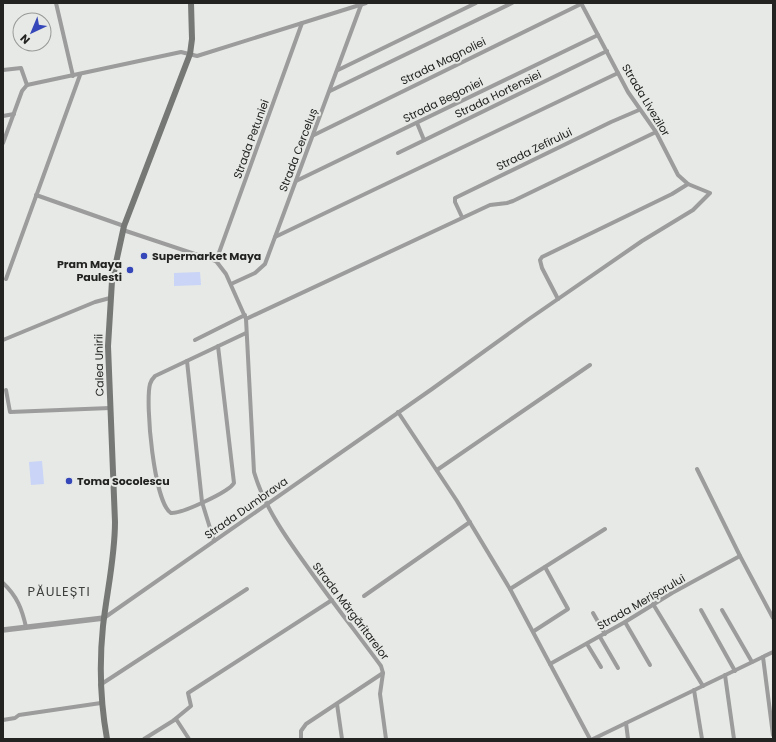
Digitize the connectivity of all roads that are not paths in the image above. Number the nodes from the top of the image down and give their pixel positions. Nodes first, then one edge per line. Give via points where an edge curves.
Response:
1 (56, 3) edge
2 (191, 3) edge
3 (366, 3) edge
4 (476, 3) edge
5 (512, 3) edge
6 (581, 3) edge
7 (361, 5) junction
8 (302, 23) junction
9 (598, 35) junction
10 (607, 51) junction
11 (190, 54) junction
12 (3, 70) edge
13 (337, 70) junction
14 (618, 73) junction
15 (80, 75) junction
16 (73, 76) junction
17 (27, 85) junction
18 (330, 91) junction
19 (639, 110) junction
20 (14, 114) junction
21 (3, 116) edge
22 (417, 123) junction
23 (656, 132) junction
24 (313, 135) junction
25 (424, 140) junction
26 (3, 141) edge
27 (398, 153) dead end
28 (296, 181) junction
29 (688, 184) junction
30 (710, 193) joint
31 (36, 195) junction
32 (462, 217) junction
33 (123, 228) junction
34 (275, 237) junction
35 (216, 261) junction
36 (6, 279) dead end
37 (231, 284) junction
38 (110, 298) junction
39 (558, 299) junction
40 (245, 317) junction
41 (246, 333) junction
42 (3, 340) edge
43 (195, 340) dead end
44 (218, 346) junction
45 (187, 361) junction
46 (590, 365) dead end
47 (6, 390) dead end
48 (110, 408) junction
49 (398, 412) junction
50 (697, 469) dead end
51 (437, 470) junction
52 (202, 502) junction
53 (266, 504) junction
54 (470, 522) junction
55 (605, 529) dead end
56 (214, 541) junction
57 (740, 556) junction
58 (545, 567) junction
59 (3, 584) edge
60 (247, 589) dead end
61 (510, 589) junction
62 (364, 596) dead end
63 (332, 600) junction
64 (653, 604) junction
65 (701, 610) dead end
66 (722, 610) dead end
67 (593, 613) dead end
68 (104, 618) junction
69 (773, 618) edge
70 (625, 622) junction
71 (26, 627) junction
72 (3, 630) edge
73 (534, 631) junction
74 (605, 634) junction
75 (600, 637) junction
76 (587, 644) junction
77 (773, 652) edge
78 (763, 657) junction
79 (752, 662) junction
80 (550, 664) junction
81 (650, 665) dead end
82 (600, 667) dead end
83 (618, 668) dead end
84 (735, 670) junction
85 (383, 673) junction
86 (725, 675) junction
87 (100, 685) junction
88 (703, 686) junction
89 (694, 690) junction
90 (101, 703) junction
91 (337, 704) junction
92 (3, 720) edge
93 (174, 720) junction
94 (626, 723) junction
95 (773, 734) edge
96 (106, 739) edge
97 (144, 739) edge
98 (189, 739) edge
99 (300, 739) edge
100 (342, 739) edge
101 (386, 739) edge
102 (592, 739) edge
103 (628, 739) edge
104 (702, 739) edge
105 (734, 739) edge

1 - 16 street
2 - 11 main road, Calea Unirii
3 - 7 street
4 - 13 street
5 - 18 street
6 - 9 street, Strada Livezilor
6 - 24 street, Strada Magnoliei
7 - 8 street
7 - 13 street, Strada Cerceluș
8 - 11 street via 197,56
8 - 35 street, Strada Petuniei
9 - 10 street, Strada Livezilor
9 - 22 street, Strada Begoniei
10 - 14 street, Strada Livezilor
10 - 25 street, Strada Hortensiei
11 - 15 street via 181,52
11 - 33 main road, Calea Unirii
12 - 17 street via 21,68
13 - 18 street, Strada Cerceluș
14 - 19 street, Strada Livezilor
14 - 34 street
15 - 16 street
15 - 31 street
16 - 17 street
17 - 20 street via 22,91
18 - 24 street, Strada Cerceluș
19 - 23 street, Strada Livezilor
19 - 32 street, Strada Zefirului via 455,198
20 - 21 street
20 - 26 street
22 - 25 street
22 - 28 street, Strada Begoniei
23 - 29 street, Strada Livezilor via 678,175
23 - 32 street via 513,201 490,204
24 - 28 street, Strada Cerceluș
25 - 27 street, Strada Hortensiei
28 - 34 street, Strada Cerceluș
29 - 30 street, Strada Livezilor
29 - 39 street via 542,257 542,268
30 - 39 street, Strada Dumbrava via 693,210 642,241
31 - 33 street
31 - 36 street
32 - 40 street
33 - 35 street
33 - 38 main road, Calea Unirii
34 - 37 street, Strada Cerceluș via 265,264 260,270
35 - 37 street
37 - 40 street
38 - 42 street
38 - 48 main road, Calea Unirii
39 - 49 street, Strada Dumbrava
40 - 41 street, Strada Mărgăritarelor
40 - 43 street
41 - 44 street
41 - 53 street, Strada Mărgăritarelor via 254,472
44 - 45 street
44 - 52 street via 234,483 231,488
45 - 52 street
45 - 52 street via 155,376 152,380 148,414 154,470 167,511 174,514
46 - 51 street
47 - 48 street via 10,412
48 - 68 main road, Calea Unirii via 115,536
49 - 51 street
49 - 53 street, Strada Dumbrava
50 - 57 street
51 - 54 street
52 - 56 street
53 - 56 street, Strada Dumbrava
53 - 63 street, Strada Mărgăritarelor via 293,547
54 - 61 street
54 - 62 street
55 - 58 street
56 - 68 street, Strada Dumbrava
57 - 64 street, Strada Merișorului
57 - 69 street
58 - 61 street
58 - 73 street via 568,609
59 - 71 street via 12,591 18,601
60 - 87 street
61 - 73 street
63 - 85 street, Strada Mărgăritarelor via 381,666
63 - 93 street via 188,693 192,706
64 - 70 street, Strada Merișorului
64 - 88 street
65 - 84 street
66 - 79 street
67 - 74 street
68 - 71 street
68 - 87 main road, Calea Unirii
70 - 74 street, Strada Merișorului
70 - 81 street
71 - 72 street
73 - 80 street
74 - 75 street, Strada Merișorului
75 - 76 street, Strada Merișorului
75 - 83 street
76 - 80 street, Strada Merișorului
76 - 82 street
77 - 78 street
78 - 79 street
78 - 95 street
79 - 84 street
80 - 102 street
84 - 86 street
85 - 91 street
85 - 101 street, Strada Mărgăritarelor via 380,694
86 - 88 street
86 - 105 street
87 - 90 main road, Calea Unirii
88 - 89 street
89 - 94 street
89 - 104 street
90 - 92 street
90 - 96 main road, Calea Unirii
91 - 99 street via 306,724 301,731
91 - 100 street
93 - 97 street
93 - 98 street via 177,720
94 - 102 street
94 - 103 street

